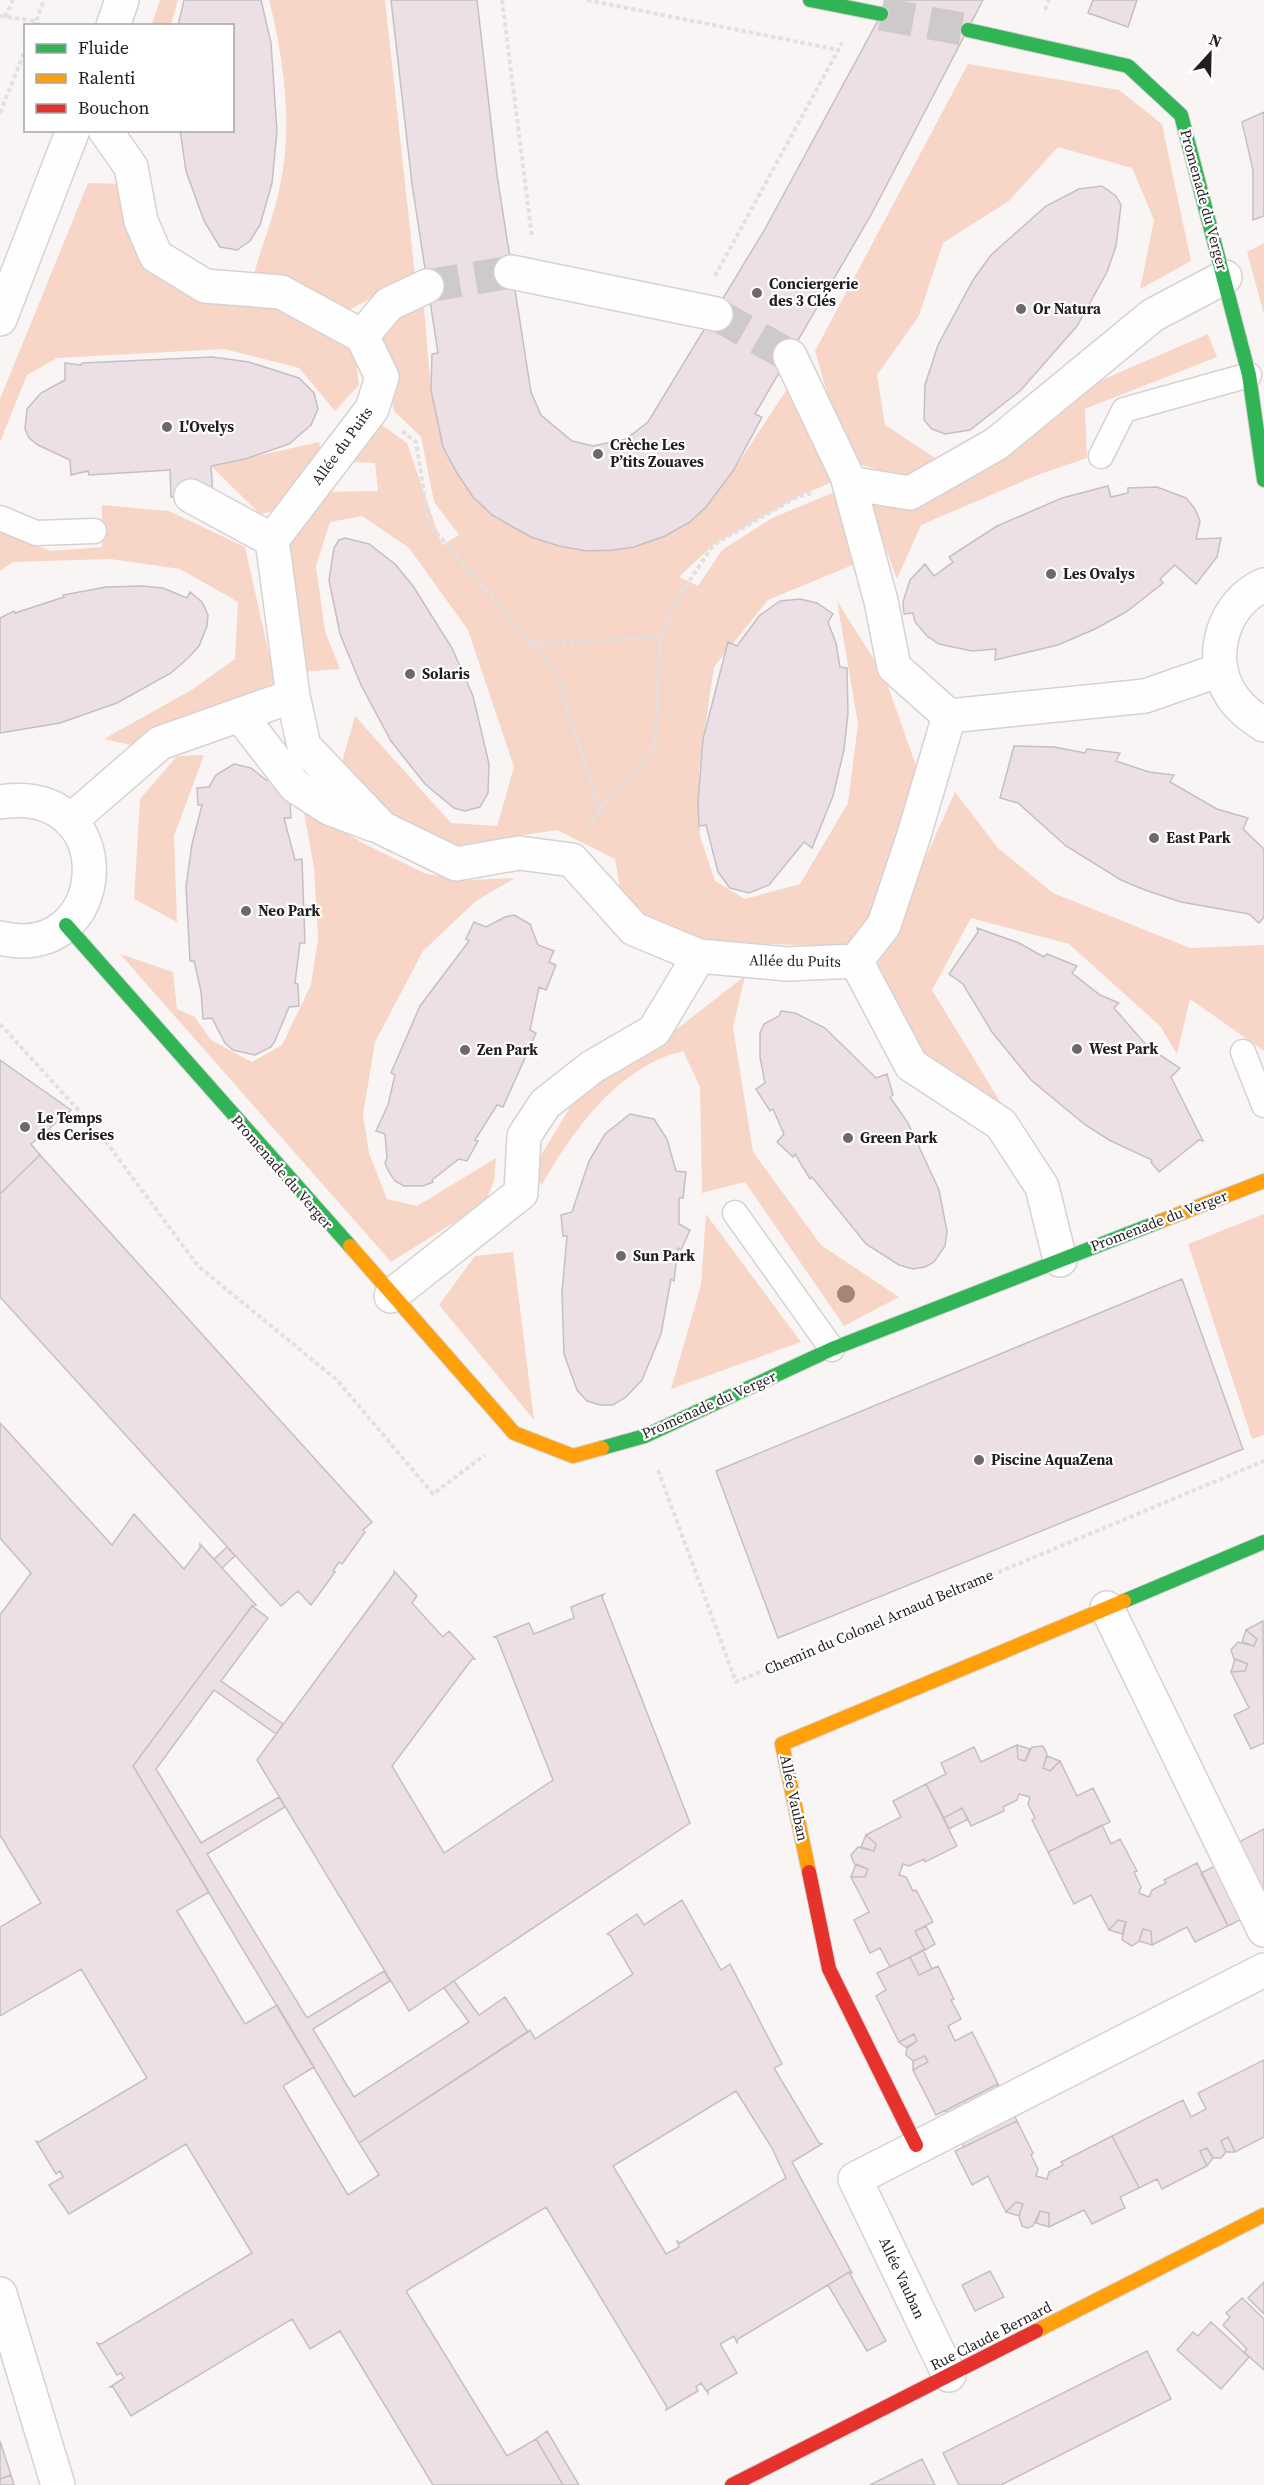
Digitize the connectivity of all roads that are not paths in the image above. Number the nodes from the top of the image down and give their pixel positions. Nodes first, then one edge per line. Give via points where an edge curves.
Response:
1 (122, 0) edge
2 (810, 0) edge
3 (881, 14) tunnel mouth
4 (114, 24) edge
5 (968, 30) tunnel mouth
6 (72, 132) edge
7 (106, 132) edge
8 (524, 275) tunnel mouth
9 (1225, 277) junction
10 (427, 286) tunnel mouth
11 (706, 313) tunnel mouth
12 (0, 319) edge
13 (362, 336) junction
14 (790, 356) tunnel mouth
15 (1249, 375) junction
16 (1101, 456) dead end
17 (1264, 480) edge
18 (849, 483) junction
19 (191, 496) dead end
20 (0, 518) edge
21 (94, 531) dead end
22 (272, 540) junction
23 (1264, 585) edge
24 (1220, 670) junction
25 (293, 696) junction
26 (240, 715) junction
27 (949, 716) junction
28 (1264, 725) edge
29 (0, 802) edge
30 (70, 821) junction
31 (382, 828) junction
32 (66, 925) junction
33 (0, 938) edge
34 (699, 956) junction
35 (856, 961) junction
36 (1243, 1052) dead end
37 (1264, 1105) edge
38 (1264, 1181) edge
39 (735, 1213) dead end
40 (1060, 1260) junction
41 (391, 1296) junction
42 (832, 1349) junction
43 (1264, 1542) edge
44 (1107, 1608) junction
45 (1264, 1930) edge
46 (1264, 1970) edge
47 (916, 2145) junction
48 (1264, 2215) edge
49 (0, 2294) edge
50 (949, 2375) junction
51 (58, 2485) edge
52 (732, 2485) edge

1 - 4 street
2 - 3 street
5 - 9 street, Promenade du Verger via 1128,66 1181,115
6 - 12 street
7 - 13 street via 131,167 141,221 156,256 205,286 281,292
8 - 11 street
9 - 15 street, Promenade du Verger
9 - 18 street via 1153,315 996,444 910,494
10 - 13 street via 389,304
13 - 22 street, Allée du Puits via 382,377 372,409
14 - 18 street
15 - 16 lane via 1124,410
15 - 17 street, Promenade du Verger
18 - 27 street via 881,601 894,668
19 - 22 street
20 - 21 lane via 36,533
22 - 25 street
23 - 24 street via 1238,604 1225,624 1219,647
24 - 27 street via 1145,696
24 - 28 street via 1229,693 1244,712
25 - 26 street
25 - 31 street via 304,746
26 - 30 street via 160,743
26 - 31 street via 295,786 329,808
27 - 35 street, Allée du Puits via 884,926
29 - 30 street via 37,801
30 - 32 street via 82,836 91,874 88,893
31 - 34 street, Allée du Puits via 456,864 519,853 572,860 634,929
32 - 33 street via 30,941
32 - 41 street, Promenade du Verger
34 - 35 street, Allée du Puits via 788,964
34 - 41 street via 654,1031 592,1067 545,1104 524,1137 521,1193
35 - 40 street via 911,1065 1001,1124 1042,1187
36 - 37 lane
38 - 40 street, Promenade du Verger
39 - 42 lane
40 - 42 street, Promenade du Verger
41 - 42 street, Promenade du Verger via 514,1432 573,1456 645,1436
43 - 44 street, Allée Vauban
44 - 45 street
44 - 47 street, Allée Vauban via 782,1744 829,1969
46 - 47 street, Allée Vauban
47 - 50 street, Allée Vauban via 855,2179
48 - 50 street, Rue Claude Bernard
49 - 51 street
50 - 52 street, Rue Claude Bernard

